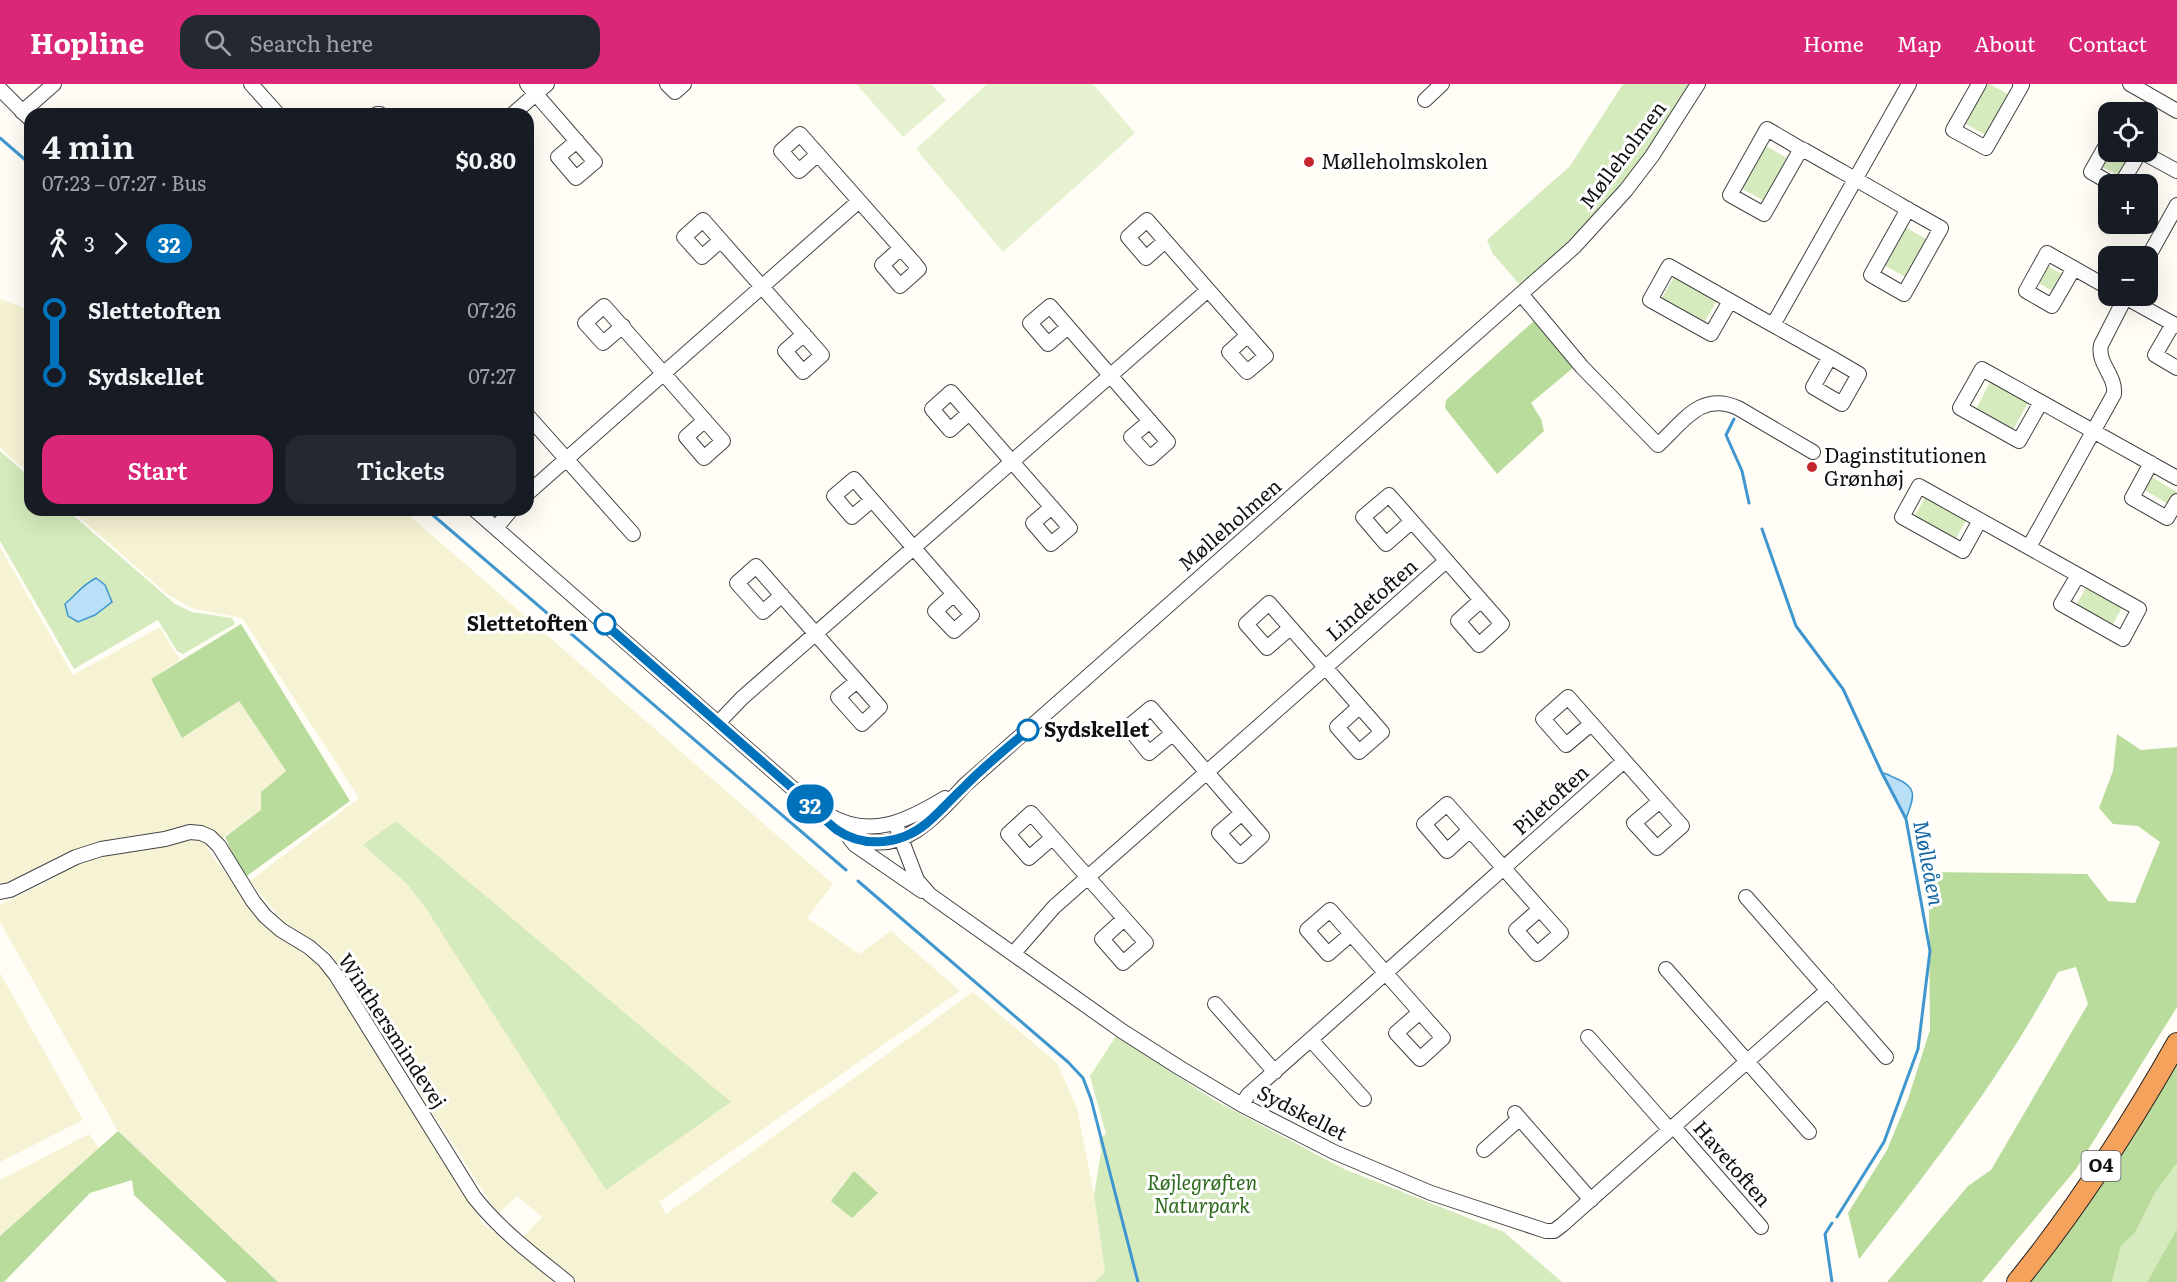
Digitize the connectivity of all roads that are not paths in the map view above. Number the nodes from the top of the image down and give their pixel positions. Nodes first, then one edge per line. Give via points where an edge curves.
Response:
1 (54, 84) edge
2 (251, 84) edge
3 (547, 84) edge
4 (667, 84) edge
5 (684, 84) edge
6 (1442, 84) edge
7 (1698, 84) edge
8 (1909, 84) edge
9 (1979, 84) edge
10 (2020, 84) edge
11 (2130, 84) edge
12 (0, 88) edge
13 (531, 89) edge
14 (1425, 100) dead end
15 (33, 108) edge
16 (272, 108) edge
17 (517, 108) edge
18 (2177, 111) edge
19 (24, 114) edge
20 (577, 141) dead end
21 (1801, 149) junction
22 (818, 154) dead end
23 (2098, 160) edge
24 (2158, 161) edge
25 (2177, 171) edge
26 (2098, 176) edge
27 (1855, 179) junction
28 (860, 201) junction
29 (2177, 206) edge
30 (1908, 209) junction
31 (721, 240) dead end
32 (1165, 241) dead end
33 (2154, 246) edge
34 (901, 248) dead end
35 (2074, 268) dead end
36 (2098, 282) edge
37 (762, 287) junction
38 (1208, 290) junction
39 (1521, 294) junction
40 (1730, 301) junction
41 (2119, 306) edge
42 (2142, 306) edge
43 (1773, 325) junction
44 (2175, 325) edge
45 (622, 326) dead end
46 (1068, 327) dead end
47 (804, 334) dead end
48 (1248, 335) dead end
49 (1830, 357) dead end
50 (2177, 368) edge
51 (664, 374) junction
52 (1110, 375) junction
53 (2041, 402) junction
54 (969, 413) dead end
55 (705, 420) dead end
56 (1150, 421) dead end
57 (534, 423) edge
58 (2093, 431) junction
59 (1813, 452) dead end
60 (567, 459) junction
61 (1012, 461) junction
62 (2151, 463) junction
63 (2177, 478) edge
64 (534, 488) edge
65 (872, 500) dead end
66 (2177, 501) edge
67 (1052, 507) dead end
68 (482, 516) edge
69 (507, 516) edge
70 (1980, 520) junction
71 (1411, 522) dead end
72 (496, 528) junction
73 (633, 534) dead end
74 (913, 547) junction
75 (2028, 547) junction
76 (1446, 561) junction
77 (2078, 574) junction
78 (954, 594) dead end
79 (782, 595) dead end
80 (1481, 600) dead end
81 (1290, 628) dead end
82 (815, 633) junction
83 (1324, 667) junction
84 (857, 681) dead end
85 (1359, 706) dead end
86 (718, 723) junction
87 (1591, 724) dead end
88 (1172, 734) dead end
89 (1624, 761) junction
90 (1206, 773) junction
91 (965, 785) junction
92 (807, 801) junction
93 (1660, 801) dead end
94 (1242, 813) dead end
95 (895, 823) junction
96 (1470, 830) dead end
97 (847, 836) junction
98 (901, 838) junction
99 (1052, 838) dead end
100 (1504, 868) junction
101 (1088, 877) junction
102 (0, 892) edge
103 (930, 895) junction
104 (1746, 897) dead end
105 (1540, 909) dead end
106 (1124, 919) dead end
107 (1351, 934) dead end
108 (1013, 954) junction
109 (1666, 969) dead end
110 (1386, 973) junction
111 (1828, 990) junction
112 (1215, 1004) dead end
113 (1420, 1012) dead end
114 (1588, 1037) dead end
115 (1311, 1040) junction
116 (2177, 1043) edge
117 (1886, 1057) dead end
118 (1746, 1062) junction
119 (1275, 1072) junction
120 (1364, 1099) dead end
121 (1242, 1105) junction
122 (1672, 1128) junction
123 (1809, 1132) dead end
124 (1484, 1150) dead end
125 (1591, 1200) junction
126 (1562, 1225) joint
127 (1761, 1227) dead end
128 (567, 1282) edge
129 (2017, 1282) edge

1 - 15 street
2 - 16 street
3 - 13 street
4 - 5 street via 675,92
6 - 14 street
7 - 39 street, Mølleholmen via 1652,156 1612,207
8 - 27 street
9 - 10 street via 1953,130 1986,148
11 - 18 street
12 - 19 street
13 - 17 street
13 - 20 street
21 - 21 street via 1767,129 1730,195 1764,214
21 - 27 street
22 - 28 street
23 - 26 street via 2091,172
24 - 25 street
27 - 30 street
27 - 43 street
28 - 34 street
28 - 37 street
29 - 33 street
30 - 30 street via 1871,275 1904,294 1941,228
31 - 37 street
32 - 38 street
35 - 36 street
37 - 47 street
37 - 51 street
38 - 48 street
38 - 52 street
39 - 59 street via 1582,367 1658,445 1702,405 1715,402 1738,408
39 - 91 street, Mølleholmen
40 - 40 street via 1711,334 1650,300 1669,266
40 - 43 street
41 - 58 street via 2101,345 2101,358 2113,380 2114,394
42 - 44 street
43 - 49 street
44 - 50 street via 2155,355
45 - 51 street
46 - 52 street
51 - 55 street
51 - 60 street
52 - 56 street
52 - 61 street
53 - 53 street via 1982,369 1960,408 2019,441
53 - 58 street
54 - 61 street
57 - 60 street
58 - 62 street
58 - 75 street
60 - 64 street
60 - 73 street
61 - 67 street
61 - 74 street
62 - 63 street
62 - 66 street via 2132,498 2167,518
65 - 74 street
68 - 72 street, Sydskellet
69 - 72 street
70 - 70 street via 1963,551 1902,517 1919,486
70 - 75 street
71 - 76 street, Lindetoften
72 - 86 street, Sydskellet
74 - 78 street
74 - 82 street
75 - 77 street
76 - 80 street, Lindetoften
76 - 83 street, Lindetoften
77 - 77 street via 2139,609 2123,639 2061,604
79 - 82 street
81 - 83 street, Lindetoften
82 - 84 street
82 - 86 street
83 - 85 street, Lindetoften
83 - 90 street, Lindetoften
86 - 92 street, Sydskellet
87 - 89 street
88 - 90 street
89 - 93 street
89 - 100 street, Piletoften
90 - 94 street
90 - 101 street, Lindetoften
91 - 95 street, Mølleholmen via 920,813
91 - 98 street, Mølleholmen via 927,823
92 - 95 street, Sydskellet via 844,822 872,826
92 - 97 street, Sydskellet
95 - 98 street, Sydskellet
96 - 100 street
97 - 98 street, Sydskellet via 874,842
97 - 103 street, Sydskellet
98 - 103 street, Sydskellet via 917,880
99 - 101 street
100 - 105 street
100 - 110 street, Piletoften
101 - 106 street
101 - 108 street, Lindetoften via 1054,907
102 - 128 street, Winthersmindevej via 101,849 190,832 210,837 265,916 309,947 336,975 490,1218
103 - 108 street, Sydskellet
104 - 111 street
107 - 110 street
108 - 121 street, Sydskellet via 1147,1048
109 - 118 street
110 - 113 street
110 - 115 street, Piletoften
111 - 117 street
111 - 118 street, Havetoften
112 - 119 street
114 - 122 street, Havetoften
115 - 119 street, Piletoften
115 - 120 street
116 - 129 highway, O4 via 2092,1180
118 - 122 street, Havetoften
118 - 123 street
119 - 121 street, Piletoften
121 - 126 street, Sydskellet via 1334,1152 1431,1193 1546,1231
122 - 125 street, Havetoften
122 - 127 street, Havetoften
124 - 125 street via 1517,1116
125 - 126 street, Havetoften

